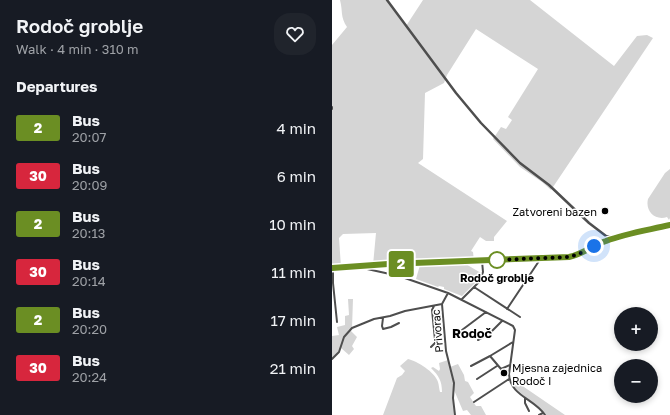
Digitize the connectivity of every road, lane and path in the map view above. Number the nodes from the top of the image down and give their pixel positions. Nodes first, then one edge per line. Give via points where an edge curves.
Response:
1 (387, 0) edge
2 (670, 225) edge
3 (600, 232) junction
4 (606, 236) junction
5 (621, 236) junction
6 (606, 241) junction
7 (603, 246) dead end
8 (594, 247) junction
9 (541, 258) junction
10 (482, 260) junction
11 (357, 266) junction
12 (332, 268) edge
13 (474, 287) junction
14 (448, 293) junction
15 (462, 299) junction
16 (442, 304) junction
17 (434, 305) junction
18 (507, 309) junction
19 (486, 312) junction
20 (384, 317) junction
21 (520, 317) dead end
22 (502, 321) junction
23 (337, 322) dead end
24 (399, 323) dead end
25 (462, 330) dead end
26 (478, 340) dead end
27 (514, 341) junction
28 (431, 347) dead end
29 (490, 356) junction
30 (332, 359) edge
31 (510, 365) junction
32 (471, 366) dead end
33 (497, 366) junction
34 (477, 379) dead end
35 (509, 379) junction
36 (525, 398) junction
37 (474, 402) dead end
38 (529, 411) dead end
39 (544, 414) edge
40 (456, 415) edge
41 (539, 415) edge

1 - 3 street via 481,123 520,163 549,185
2 - 5 street
3 - 4 street
3 - 6 street
4 - 5 street
4 - 6 street
5 - 6 street
6 - 8 street
7 - 8 street
8 - 9 street via 574,256
9 - 10 street
9 - 18 street
10 - 11 street
10 - 13 street via 482,276
11 - 12 street
11 - 14 street via 399,276
12 - 23 street
13 - 15 street
13 - 18 street
14 - 15 street
14 - 16 street, Privorac
15 - 19 street
16 - 17 street
16 - 40 street, Privorac via 446,352 454,383
17 - 20 street
17 - 28 street via 432,310 435,343
18 - 21 street
19 - 22 street
19 - 25 street
20 - 24 street via 383,328
20 - 30 street via 352,328 344,337 339,352
22 - 26 street via 489,334
22 - 27 street via 515,329
27 - 29 street
27 - 31 street
29 - 32 street
29 - 33 street
31 - 33 street via 502,369
31 - 35 street
33 - 34 street
35 - 36 street via 512,386
35 - 37 street
36 - 38 street
36 - 39 street
39 - 41 street

